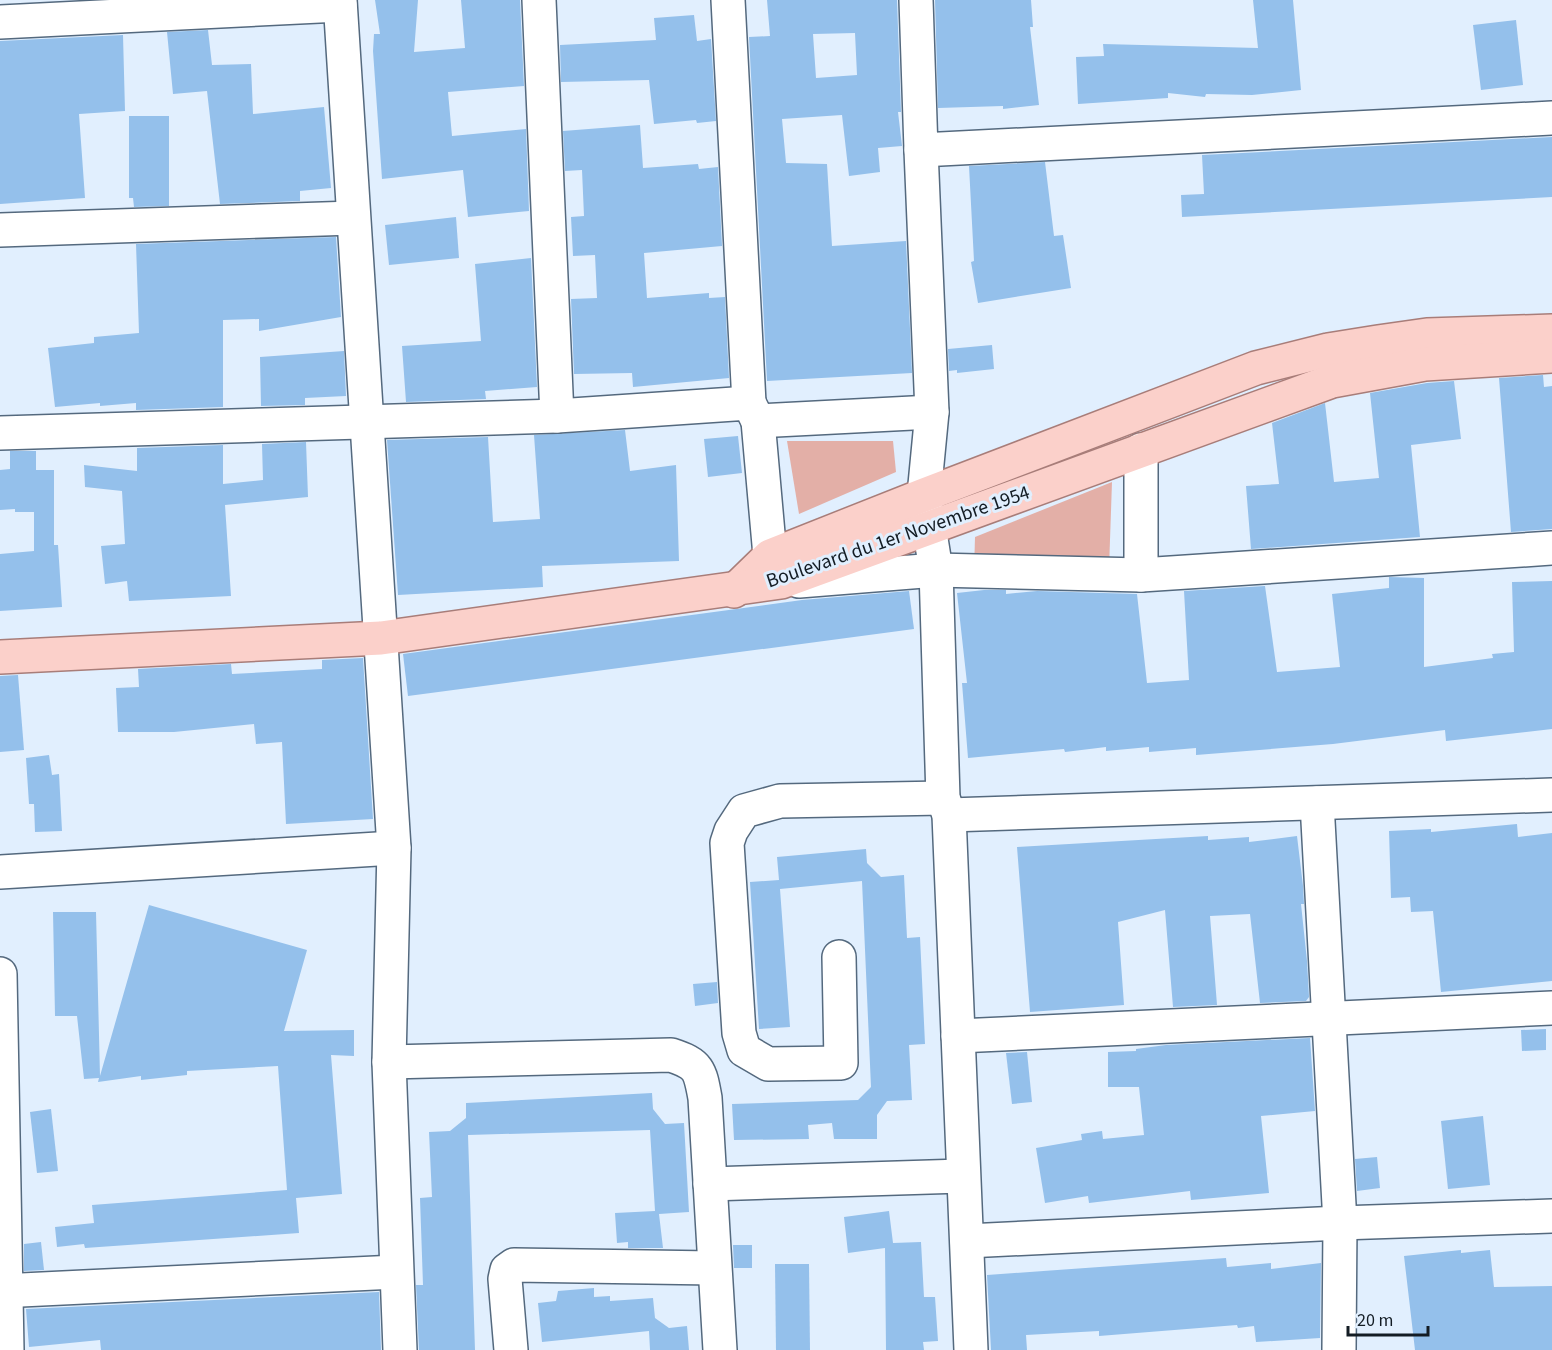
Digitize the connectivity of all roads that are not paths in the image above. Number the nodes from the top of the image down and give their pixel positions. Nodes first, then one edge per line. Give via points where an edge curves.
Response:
1 (539, 0) edge
2 (728, 0) edge
3 (916, 0) edge
4 (340, 2) edge
5 (0, 22) edge
6 (1552, 118) edge
7 (921, 150) junction
8 (353, 218) junction
9 (0, 230) edge
10 (1552, 331) edge
11 (1552, 356) edge
12 (753, 412) junction
13 (932, 412) junction
14 (557, 416) junction
15 (367, 420) junction
16 (0, 433) edge
17 (1140, 450) junction
18 (924, 495) junction
19 (929, 529) junction
20 (1552, 548) edge
21 (776, 569) junction
22 (936, 570) junction
23 (1141, 575) junction
24 (381, 639) junction
25 (0, 657) edge
26 (1552, 795) edge
27 (1317, 803) junction
28 (946, 807) junction
29 (394, 848) junction
30 (0, 872) edge
31 (838, 957) dead end
32 (0, 974) edge
33 (1552, 1008) edge
34 (1327, 1019) junction
35 (958, 1036) junction
36 (389, 1062) junction
37 (962, 1176) junction
38 (710, 1184) junction
39 (1552, 1216) edge
40 (1340, 1223) junction
41 (967, 1240) junction
42 (714, 1268) junction
43 (396, 1272) junction
44 (4, 1291) edge
45 (7, 1350) edge
46 (400, 1350) edge
47 (510, 1350) edge
48 (720, 1350) edge
49 (971, 1350) edge
50 (1339, 1350) edge

1 - 14 street
2 - 12 street
3 - 7 street
4 - 5 street
4 - 8 street
6 - 7 street
7 - 13 street
8 - 9 street
8 - 15 street
10 - 18 main road, Boulevard du 1er Novembre 1954 via 1427,335 1328,350 1267,366
11 - 17 main road, Boulevard du 1er Novembre 1954 via 1425,364 1332,381
12 - 13 street
12 - 14 street
12 - 21 street
13 - 18 street
14 - 15 street
15 - 16 street
15 - 24 street
17 - 19 main road, Boulevard du 1er Novembre 1954
17 - 23 street
18 - 19 street
18 - 21 main road, Boulevard du 1er Novembre 1954
19 - 21 main road, Boulevard du 1er Novembre 1954
19 - 22 street
20 - 23 street
21 - 22 street
21 - 24 main road, Boulevard du 1er Novembre 1954 via 734,591
22 - 23 street
22 - 28 street
24 - 25 main road, Boulevard du 1er Novembre 1954
24 - 29 street
26 - 27 street
27 - 28 street
27 - 34 street
28 - 31 street via 780,801 744,811 727,843 733,960 744,1050 768,1064 841,1063
28 - 35 street
29 - 30 street
29 - 36 street
32 - 44 street
33 - 34 street
34 - 35 street
34 - 40 street
35 - 37 street
36 - 38 street via 671,1055 690,1061 700,1072 705,1098
36 - 43 street
37 - 38 street
37 - 41 street
38 - 42 street
39 - 40 street
40 - 41 street
40 - 50 street
41 - 49 street
42 - 47 street via 514,1265 507,1270 505,1279
42 - 48 street
43 - 44 street
43 - 46 street
44 - 45 street

